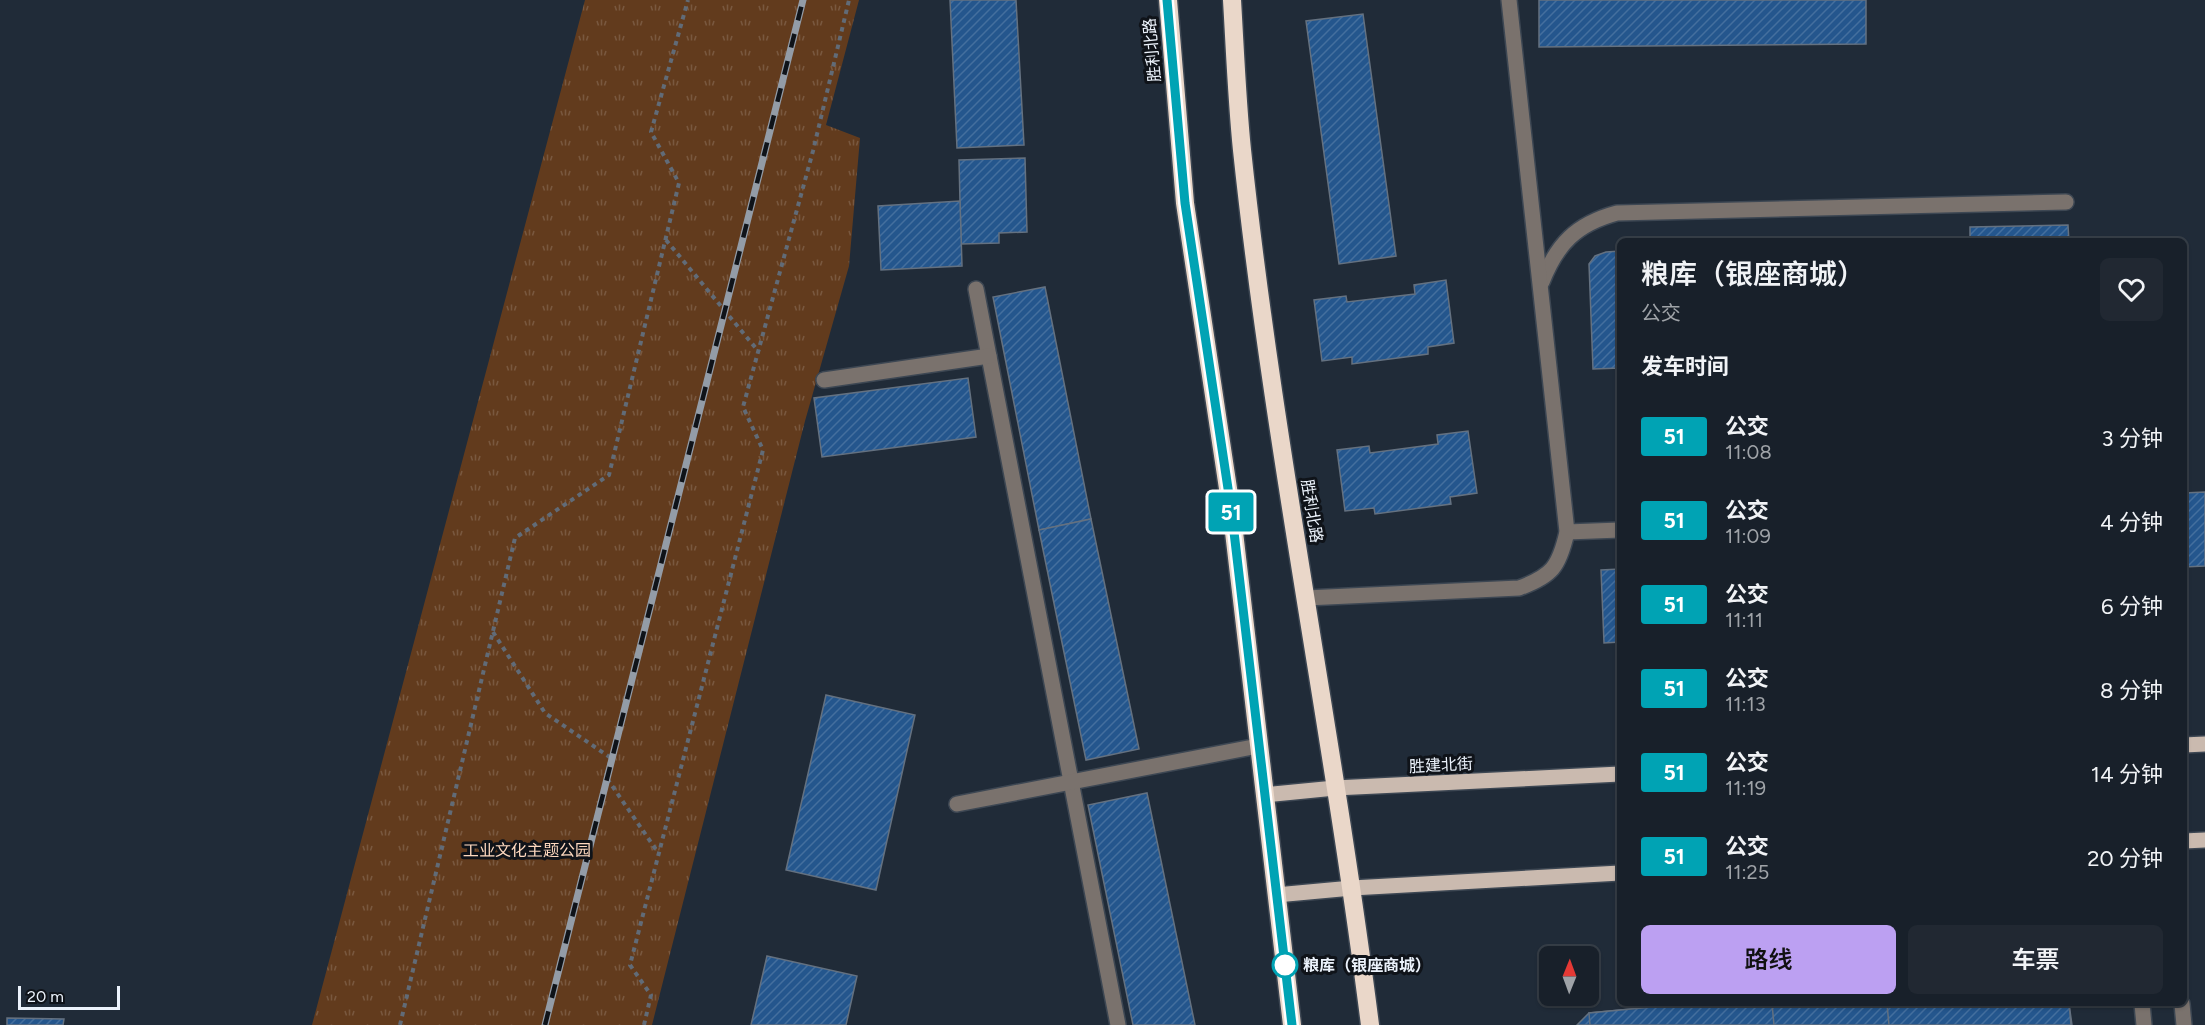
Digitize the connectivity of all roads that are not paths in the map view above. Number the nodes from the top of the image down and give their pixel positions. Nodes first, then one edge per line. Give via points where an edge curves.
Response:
1 (1167, 0) edge
2 (1232, 0) edge
3 (1509, 0) edge
4 (2066, 202) dead end
5 (1540, 285) junction
6 (976, 289) dead end
7 (989, 356) junction
8 (824, 380) dead end
9 (1617, 530) edge
10 (1568, 532) junction
11 (1306, 598) junction
12 (2205, 744) edge
13 (2187, 745) edge
14 (1258, 746) junction
15 (1617, 774) edge
16 (1071, 782) junction
17 (1335, 788) junction
18 (1264, 795) junction
19 (957, 804) dead end
20 (2205, 840) edge
21 (2187, 841) edge
22 (1617, 873) edge
23 (1352, 888) junction
24 (1276, 895) junction
25 (2142, 1006) edge
26 (2182, 1006) edge
27 (1118, 1025) edge
28 (1292, 1025) edge
29 (1370, 1025) edge
30 (2144, 1025) edge
31 (2184, 1025) edge

1 - 14 highway, 胜利北路 via 1185,203 1232,515
2 - 11 highway, 胜利北路 via 1242,150
3 - 5 street
4 - 5 street via 1617,213 1594,219 1570,235 1551,260
5 - 10 street
6 - 7 street
7 - 8 street
7 - 16 street
9 - 10 street
10 - 11 street via 1562,555 1543,579 1519,588
11 - 17 highway, 胜利北路
12 - 13 main road
14 - 16 street
14 - 18 highway, 胜利北路
15 - 17 main road, 胜建北街
16 - 19 street
16 - 27 street
17 - 18 main road, 胜建北街
17 - 23 highway, 胜利北路
18 - 24 highway, 胜利北路
20 - 21 main road
22 - 23 main road
23 - 24 main road
23 - 29 highway, 胜利北路
24 - 28 highway, 胜利北路
25 - 30 street
26 - 31 street

